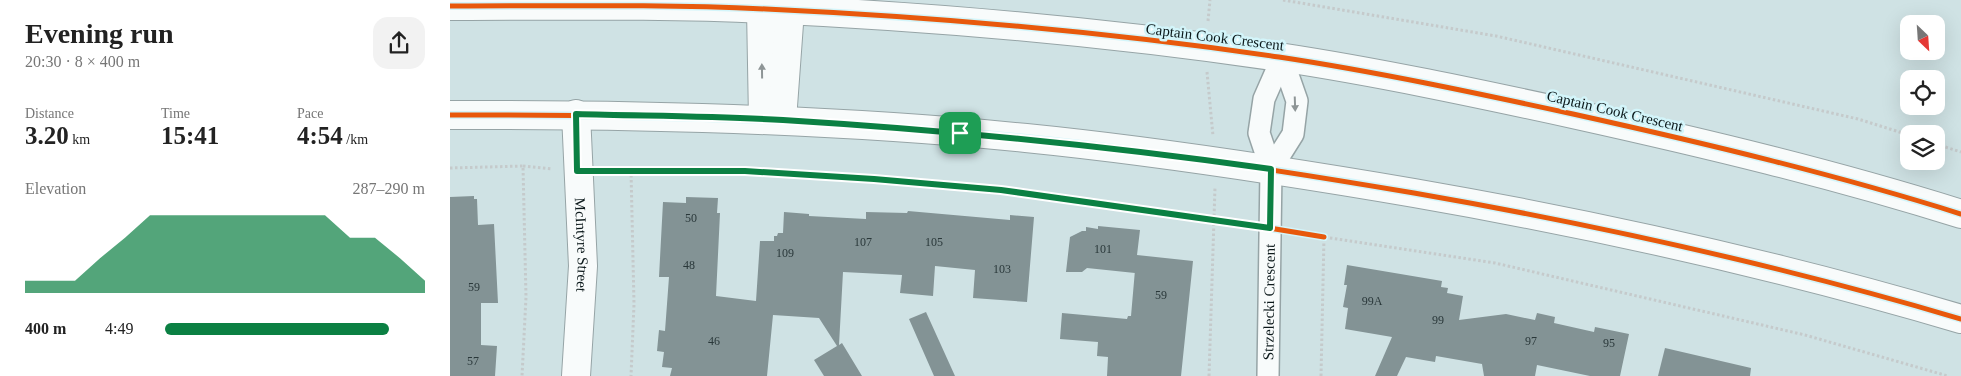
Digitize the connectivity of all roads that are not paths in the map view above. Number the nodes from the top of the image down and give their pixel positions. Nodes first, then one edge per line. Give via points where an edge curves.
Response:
1 (450, 6) edge
2 (761, 9) junction
3 (790, 10) junction
4 (1282, 58) junction
5 (576, 114) junction
6 (450, 115) edge
7 (773, 120) junction
8 (1271, 169) junction
9 (1961, 214) edge
10 (1961, 319) edge
11 (576, 376) edge
12 (1268, 376) edge

1 - 2 main road, Captain Cook Crescent
2 - 3 main road, Captain Cook Crescent
7 -> 2 main road
3 - 4 main road, Captain Cook Crescent via 1024,27
3 - 7 main road
4 - 8 street, Strzelecki Crescent via 1264,99 1259,133
4 -> 8 street via 1297,102 1293,134
4 - 9 main road, Captain Cook Crescent via 1453,88 1677,137 1887,191
5 - 6 main road
5 - 7 main road
5 - 11 main road, McIntyre Street via 583,266
7 - 8 main road via 1026,138
8 - 10 main road via 1604,229 1765,267
8 - 12 street, Strzelecki Crescent via 1260,226

